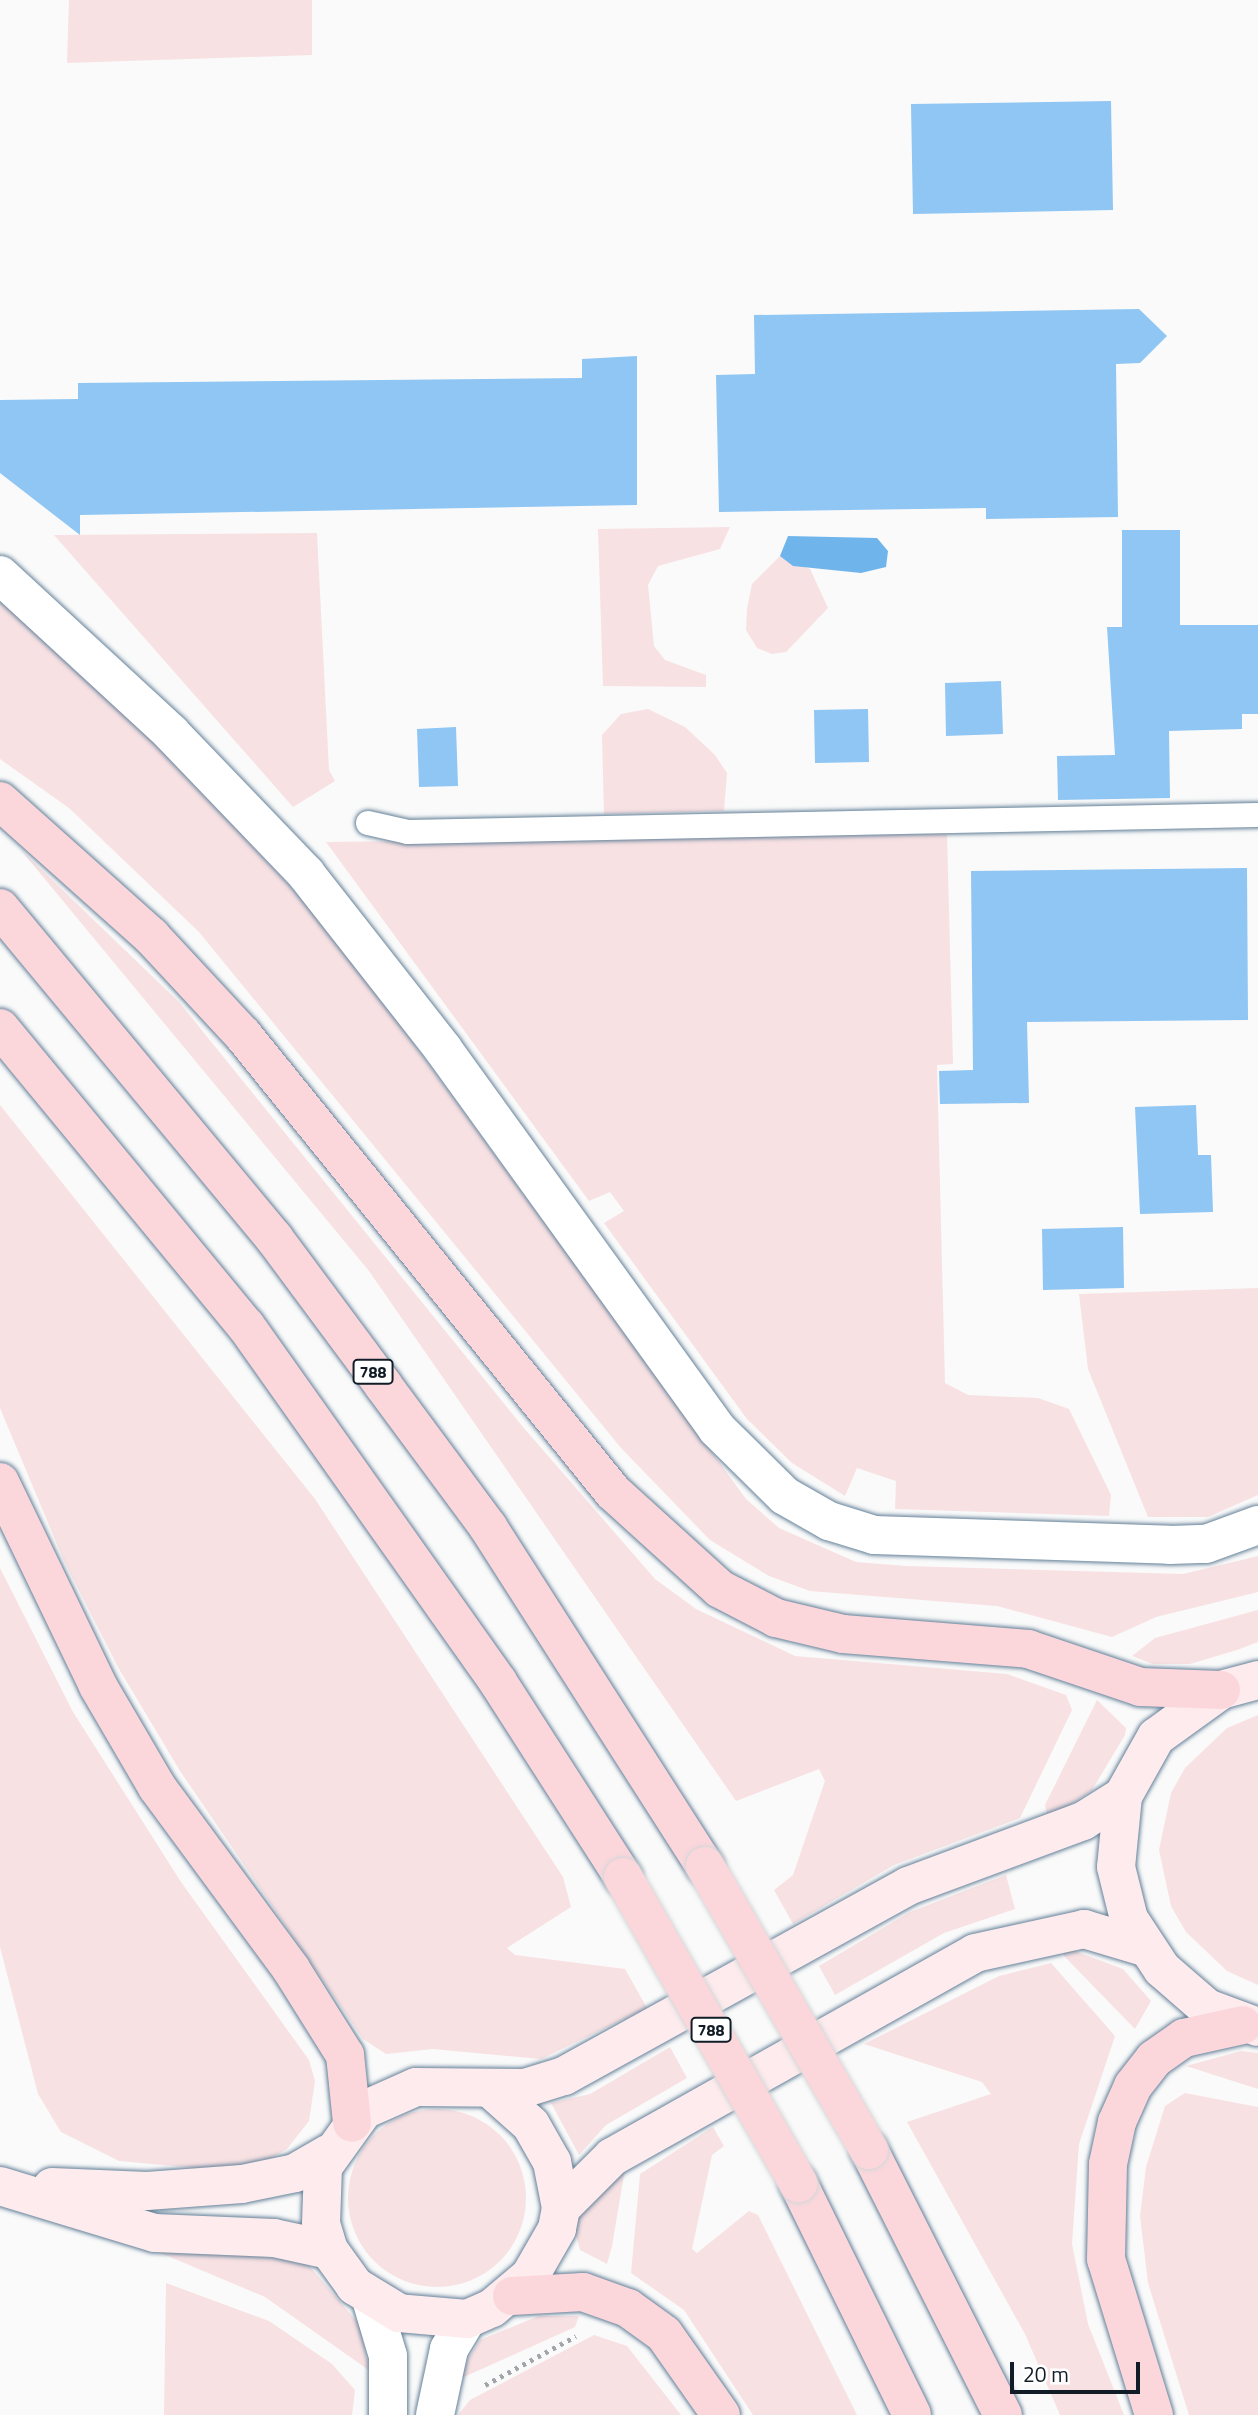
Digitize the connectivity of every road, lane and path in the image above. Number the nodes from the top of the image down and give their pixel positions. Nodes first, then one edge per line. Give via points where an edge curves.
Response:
1 (0, 575) edge
2 (0, 801) edge
3 (1258, 815) edge
4 (368, 823) dead end
5 (0, 908) edge
6 (0, 1028) edge
7 (0, 1482) edge
8 (1258, 1525) edge
9 (1258, 1680) edge
10 (1221, 1690) junction
11 (1123, 1796) junction
12 (1144, 1947) junction
13 (1251, 2026) edge
14 (492, 2090) junction
15 (352, 2123) junction
16 (329, 2152) junction
17 (0, 2184) edge
18 (561, 2208) junction
19 (329, 2250) junction
20 (512, 2296) junction
21 (370, 2299) junction
22 (467, 2319) junction
23 (586, 2331) dead end
24 (480, 2388) dead end
25 (388, 2415) edge
26 (435, 2415) edge
27 (721, 2415) edge
28 (912, 2415) edge
29 (1003, 2415) edge
30 (1154, 2415) edge

1 - 8 street via 171,733 306,874 443,1049 717,1429 785,1496 829,1521 874,1535 1170,1545 1206,1544
2 - 10 main road via 151,936 233,1025 613,1492 720,1589 776,1618 843,1634 1028,1648 1140,1687
3 - 4 lane via 408,832
5 - 29 main road, 788, bridge via 274,1238 488,1527 705,1866 869,2150
6 - 28 main road, 788, bridge via 246,1326 498,1682 623,1877 798,2183
7 - 15 main road via 98,1686 158,1787 291,1969 345,2055
9 - 10 main road
10 - 11 main road via 1156,1738
11 - 12 main road via 1116,1867 1129,1919
11 - 14 main road via 1083,1821 908,1886 564,2076
12 - 13 main road via 1180,1990
12 - 18 main road via 1084,1930 975,1953 612,2157
13 - 30 main road via 1184,2038 1154,2059 1133,2085 1117,2122 1108,2164 1106,2259
14 - 15 main road via 416,2087 381,2100
14 - 18 main road via 542,2142 557,2179
15 - 16 main road
16 - 17 main road via 279,2179 188,2190
16 - 19 main road via 318,2187
17 - 19 main road via 155,2232 274,2238
18 - 20 main road via 543,2258
19 - 21 main road
20 - 22 main road
20 - 27 main road via 583,2292 628,2308 664,2334
21 - 22 main road via 398,2313
21 - 25 street via 388,2356
22 - 26 street via 449,2349
23 - 24 path

